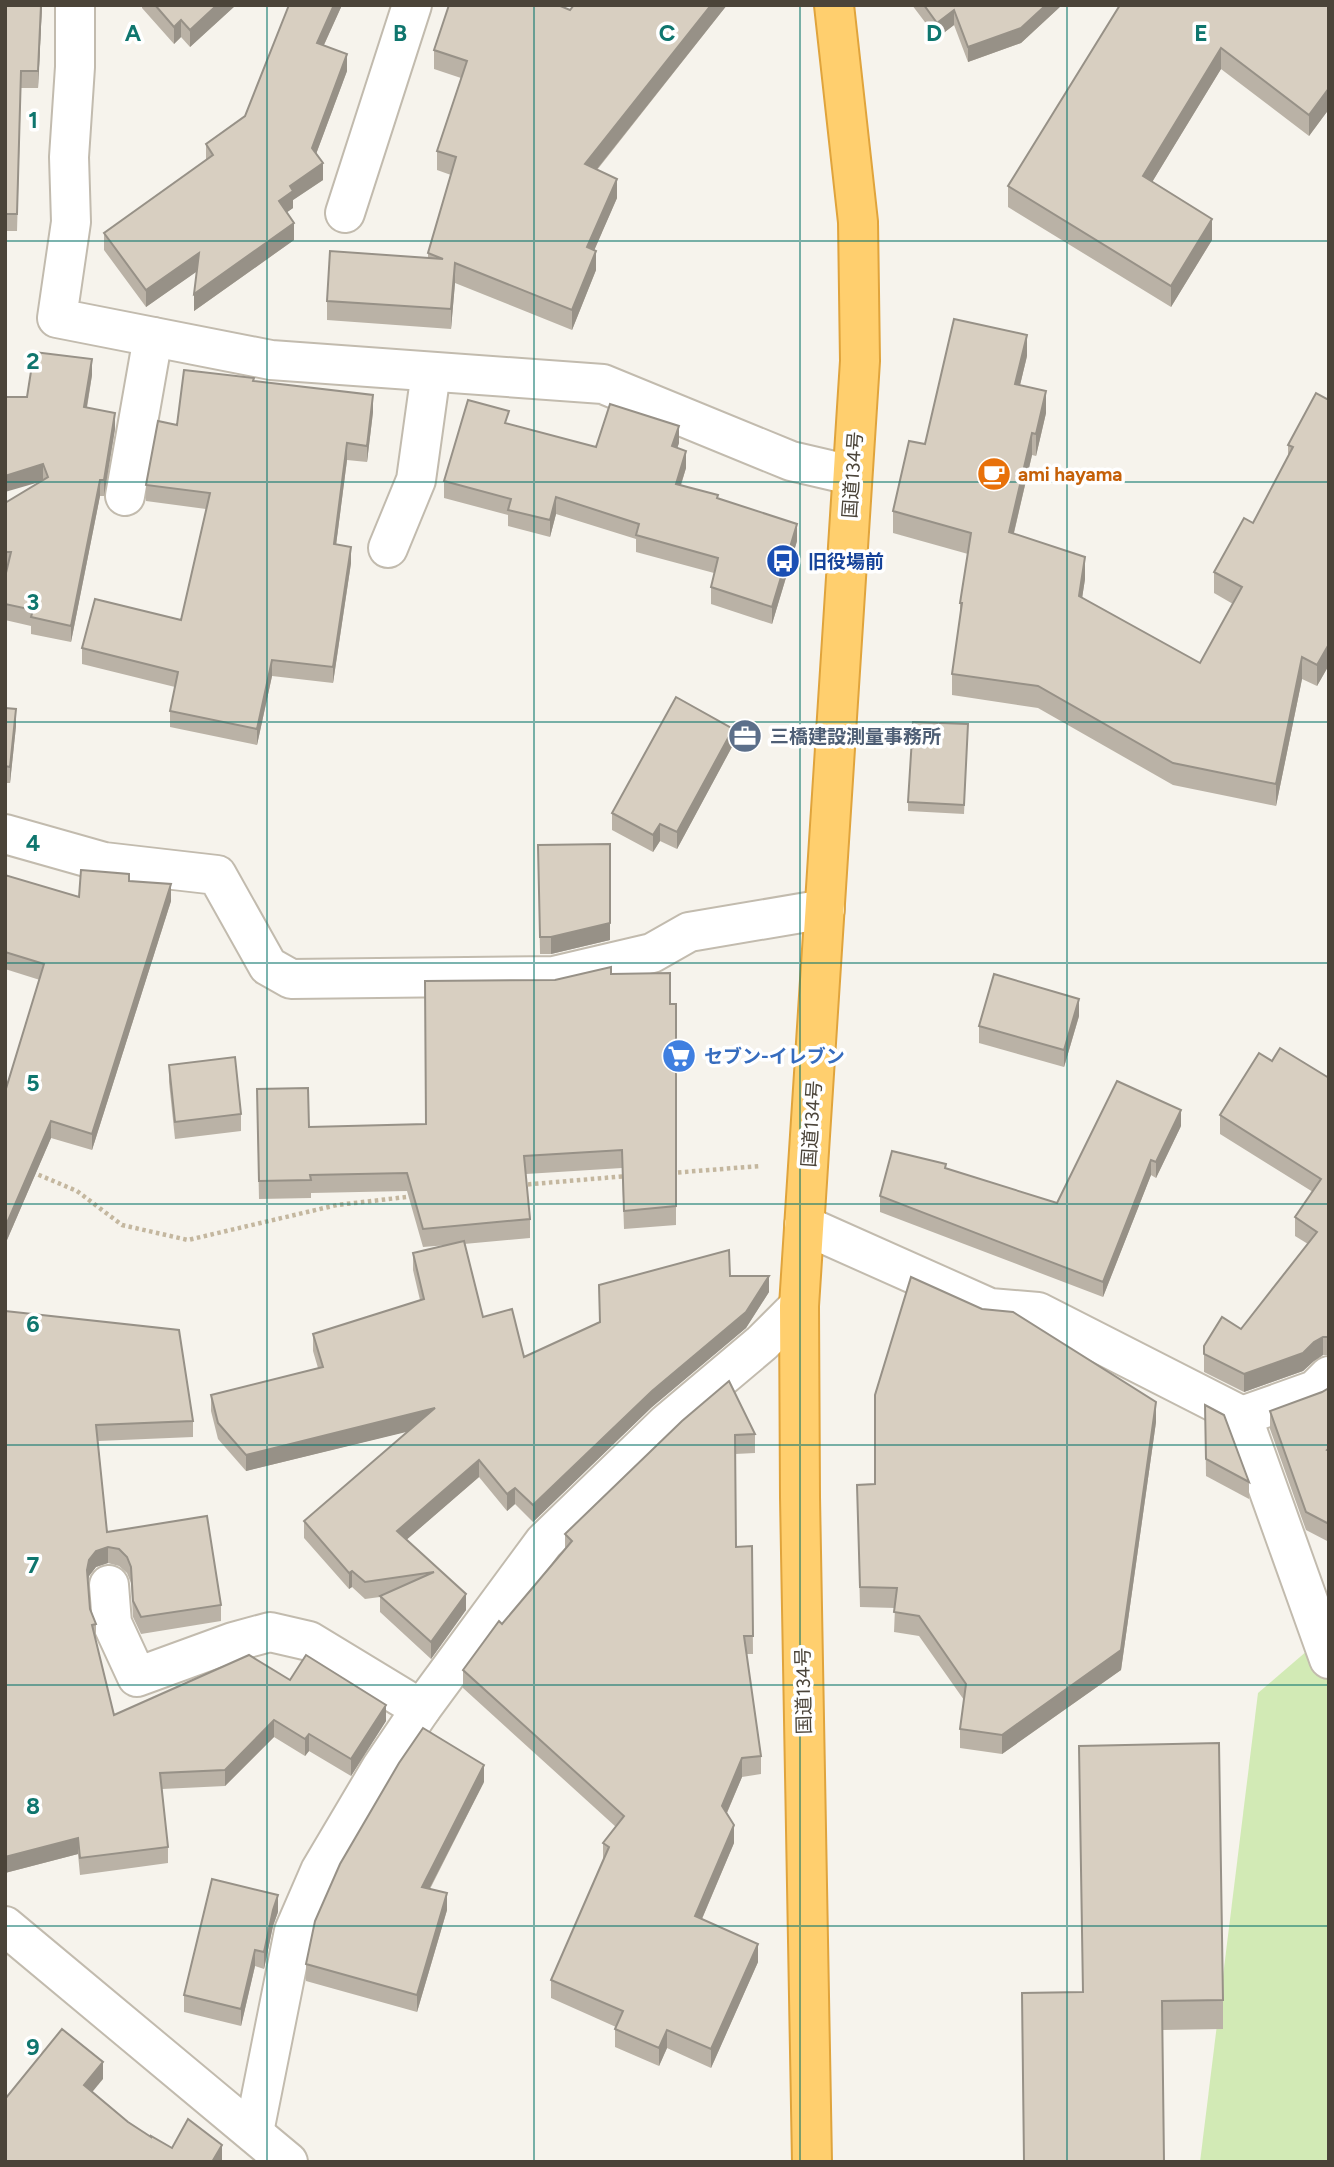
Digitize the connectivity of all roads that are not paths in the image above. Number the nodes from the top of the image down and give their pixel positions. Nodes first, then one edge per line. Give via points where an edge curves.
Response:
1 (75, 5) edge
2 (412, 5) edge
3 (834, 5) edge
4 (345, 214) dead end
5 (153, 337) junction
6 (431, 372) junction
7 (851, 475) junction
8 (125, 496) dead end
9 (388, 548) dead end
10 (5, 834) edge
11 (825, 909) junction
12 (804, 1225) junction
13 (799, 1306) junction
14 (1329, 1376) edge
15 (1242, 1416) junction
16 (109, 1585) dead end
17 (1329, 1659) edge
18 (421, 1709) junction
19 (5, 1926) edge
20 (274, 2153) edge
21 (812, 2162) edge

1 - 5 street via 71,222 57,318
2 - 4 street
3 - 7 highway, 国道134号 via 858,222 860,361
5 - 6 street via 271,360
5 - 8 street
6 - 7 street via 603,384 791,461
6 - 9 street via 416,481
7 - 11 highway, 国道134号
10 - 11 street via 104,862 217,875 268,966 291,979 554,976 652,953 689,932
11 - 12 highway, 国道134号
12 - 13 highway, 国道134号
12 - 15 street via 990,1308 1038,1312
13 - 18 street via 667,1423 544,1542
13 - 21 highway, 国道134号
14 - 15 street via 1315,1390
15 - 17 street
16 - 18 street via 112,1623 137,1677 270,1632 309,1642
18 - 20 street via 320,1871 294,1931
19 - 20 street

